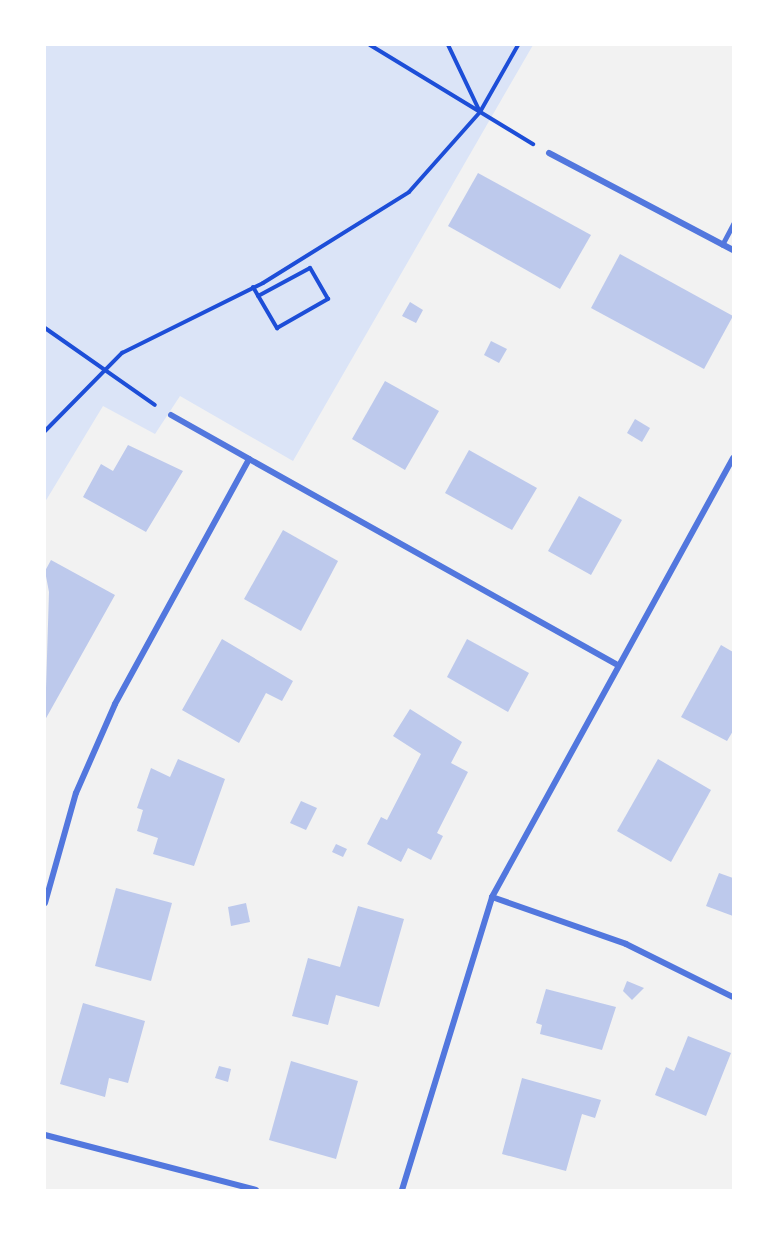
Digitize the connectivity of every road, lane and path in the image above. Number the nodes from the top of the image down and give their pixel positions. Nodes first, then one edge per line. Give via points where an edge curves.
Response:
1 (370, 45) edge
2 (448, 45) edge
3 (518, 45) edge
4 (480, 112) junction
5 (549, 153) joint
6 (733, 224) edge
7 (722, 244) junction
8 (733, 250) edge
9 (253, 287) junction
10 (258, 296) junction
11 (45, 328) edge
12 (101, 372) junction
13 (171, 415) joint
14 (45, 431) edge
15 (733, 458) edge
16 (249, 459) junction
17 (616, 663) junction
18 (492, 897) junction
19 (45, 903) edge
20 (733, 997) edge
21 (45, 1135) edge
22 (256, 1190) edge
23 (402, 1190) edge

1 - 4 path
2 - 4 path
3 - 4 path
4 - 5 path
4 - 9 path via 409,192
5 - 7 street
6 - 7 lane
7 - 8 street
9 - 10 path
9 - 12 path via 155,332
10 - 10 path via 277,328 328,299 310,268
11 - 12 path
12 - 13 path
12 - 14 path
13 - 16 street
15 - 17 street
16 - 17 street
16 - 19 street via 115,704 76,793
17 - 18 street
18 - 20 street via 626,944
18 - 23 street
21 - 22 street

